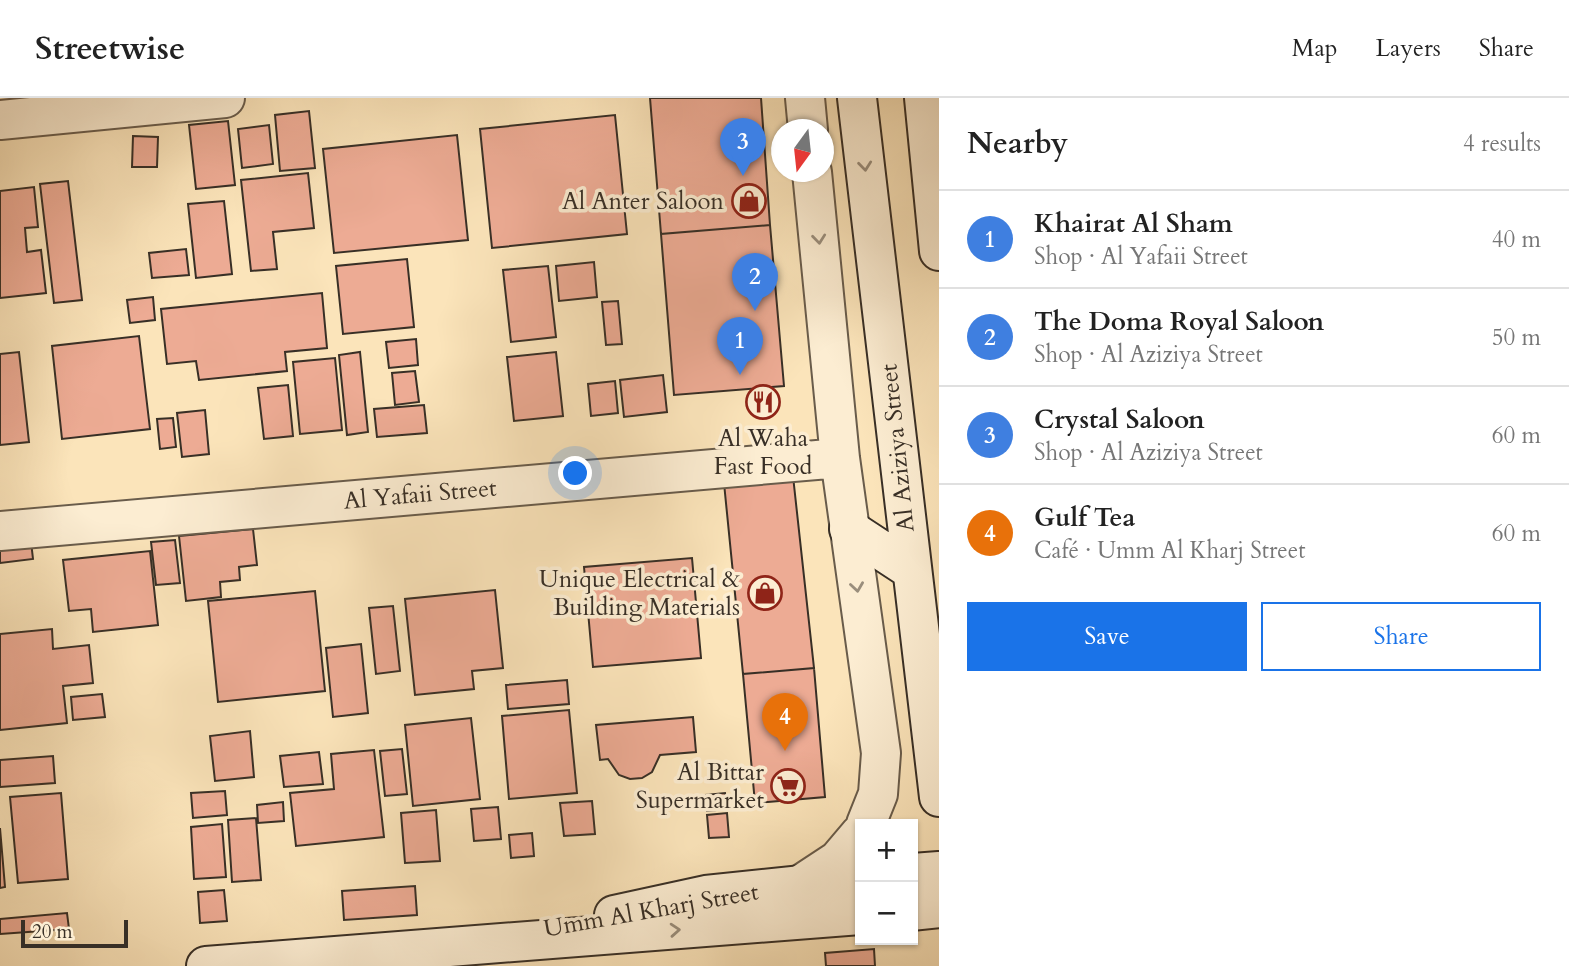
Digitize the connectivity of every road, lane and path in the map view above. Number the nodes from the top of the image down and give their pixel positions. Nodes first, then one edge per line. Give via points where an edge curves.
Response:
1 (225, 98) edge
2 (805, 98) edge
3 (857, 98) edge
4 (924, 98) edge
5 (807, 119) edge
6 (0, 120) edge
7 (813, 182) edge
8 (939, 251) edge
9 (840, 458) junction
10 (849, 529) junction
11 (0, 531) edge
12 (910, 569) junction
13 (939, 797) edge
14 (868, 819) edge
15 (855, 840) edge
16 (939, 871) edge
17 (918, 873) edge
18 (855, 880) edge
19 (800, 885) junction
20 (939, 908) edge
21 (918, 910) edge
22 (855, 915) edge
23 (485, 943) junction
24 (389, 958) edge
25 (206, 966) edge

1 - 6 street
2 - 5 street
3 -> 12 street, Al Aziziya Street
4 - 8 street
7 -> 9 street
9 - 10 street
9 - 11 street, Al Yafaii Street
10 - 12 street
10 -> 14 street via 881,753 878,794
12 - 13 street, Al Aziziya Street
15 - 19 street via 838,860
16 - 17 street
18 - 19 street, Umm Al Kharj Street
19 - 23 street, Umm Al Kharj Street via 706,895
20 - 21 street
23 -> 22 street, Umm Al Kharj Street
23 - 24 street, Umm Al Kharj Street
24 - 25 street, Umm Al Kharj Street

